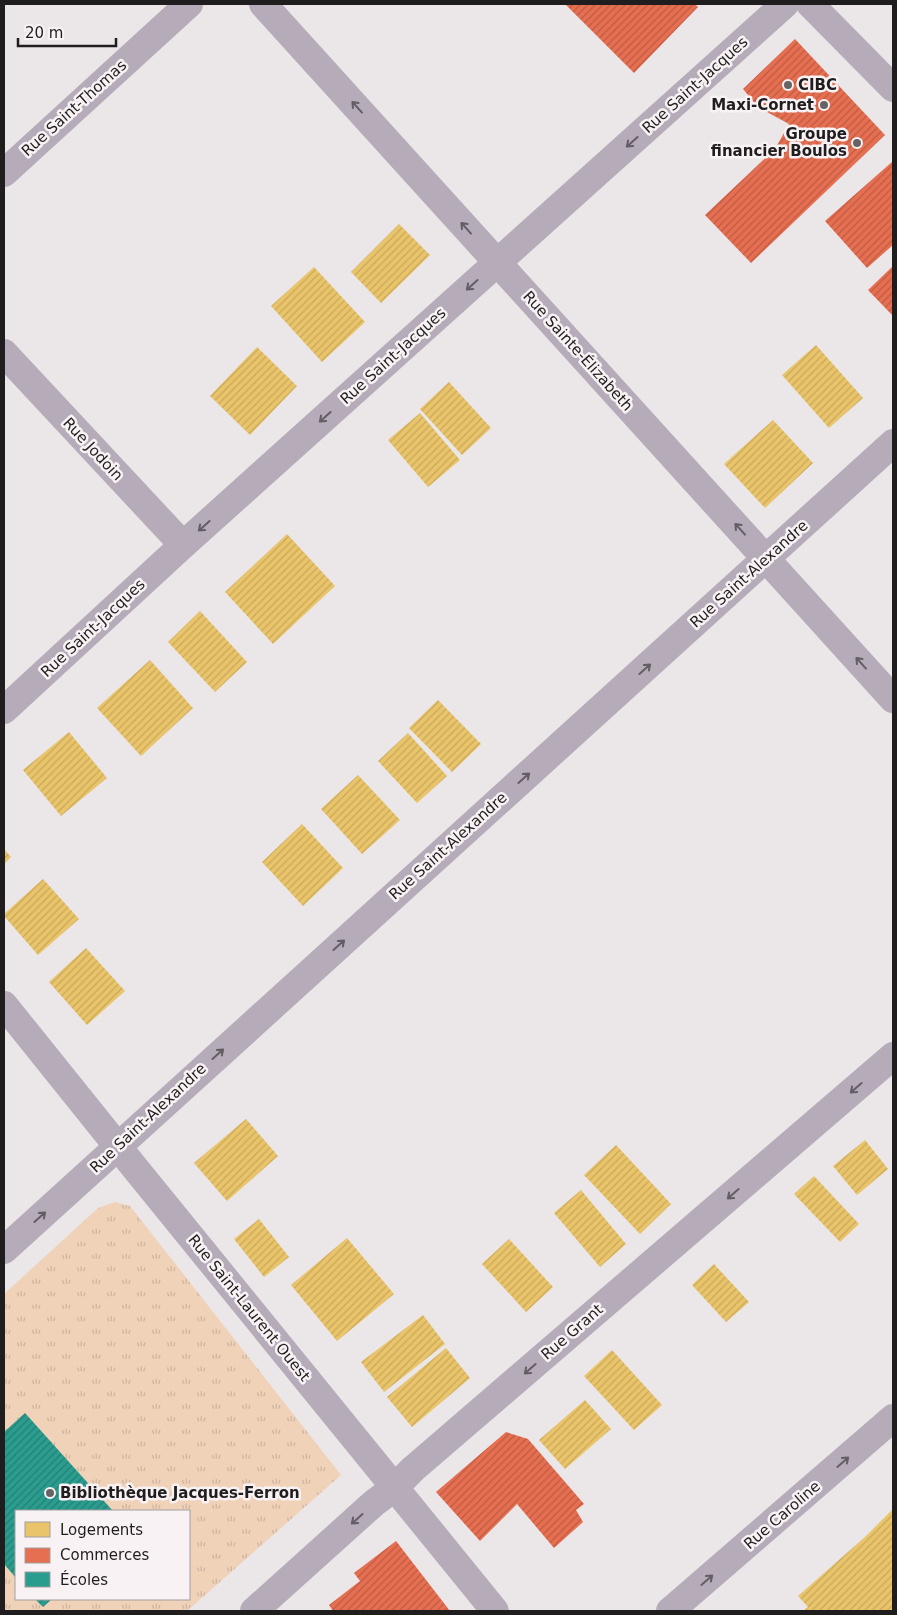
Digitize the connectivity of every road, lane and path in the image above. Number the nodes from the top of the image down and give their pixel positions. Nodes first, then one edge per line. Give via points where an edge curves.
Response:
1 (189, 4) edge
2 (263, 4) edge
3 (785, 4) edge
4 (810, 4) edge
5 (893, 88) edge
6 (4, 173) edge
7 (497, 262) junction
8 (4, 353) edge
9 (893, 443) edge
10 (183, 545) junction
11 (766, 558) junction
12 (893, 699) edge
13 (4, 710) edge
14 (4, 1004) edge
15 (893, 1056) edge
16 (117, 1146) junction
17 (4, 1250) edge
18 (893, 1418) edge
19 (394, 1488) junction
20 (254, 1611) edge
21 (495, 1611) edge
22 (670, 1611) edge

1 - 6 street, Rue Saint-Thomas
7 -> 2 street, Rue Sainte-Élizabeth
3 -> 7 street, Rue Saint-Jacques
4 - 5 street
7 -> 10 street, Rue Saint-Jacques
11 -> 7 street, Rue Sainte-Élizabeth
8 - 10 street, Rue Jodoin
9 - 11 street, Rue Saint-Alexandre
10 - 13 street, Rue Saint-Jacques
12 -> 11 street, Rue Sainte-Élizabeth
16 -> 11 street, Rue Saint-Alexandre
14 - 16 street, Rue Saint-Laurent Ouest
15 -> 19 street, Rue Grant
17 -> 16 street, Rue Saint-Alexandre
16 - 19 street, Rue Saint-Laurent Ouest
22 -> 18 street, Rue Caroline
19 -> 20 street, Rue Grant
19 - 21 street, Rue Saint-Laurent Ouest

